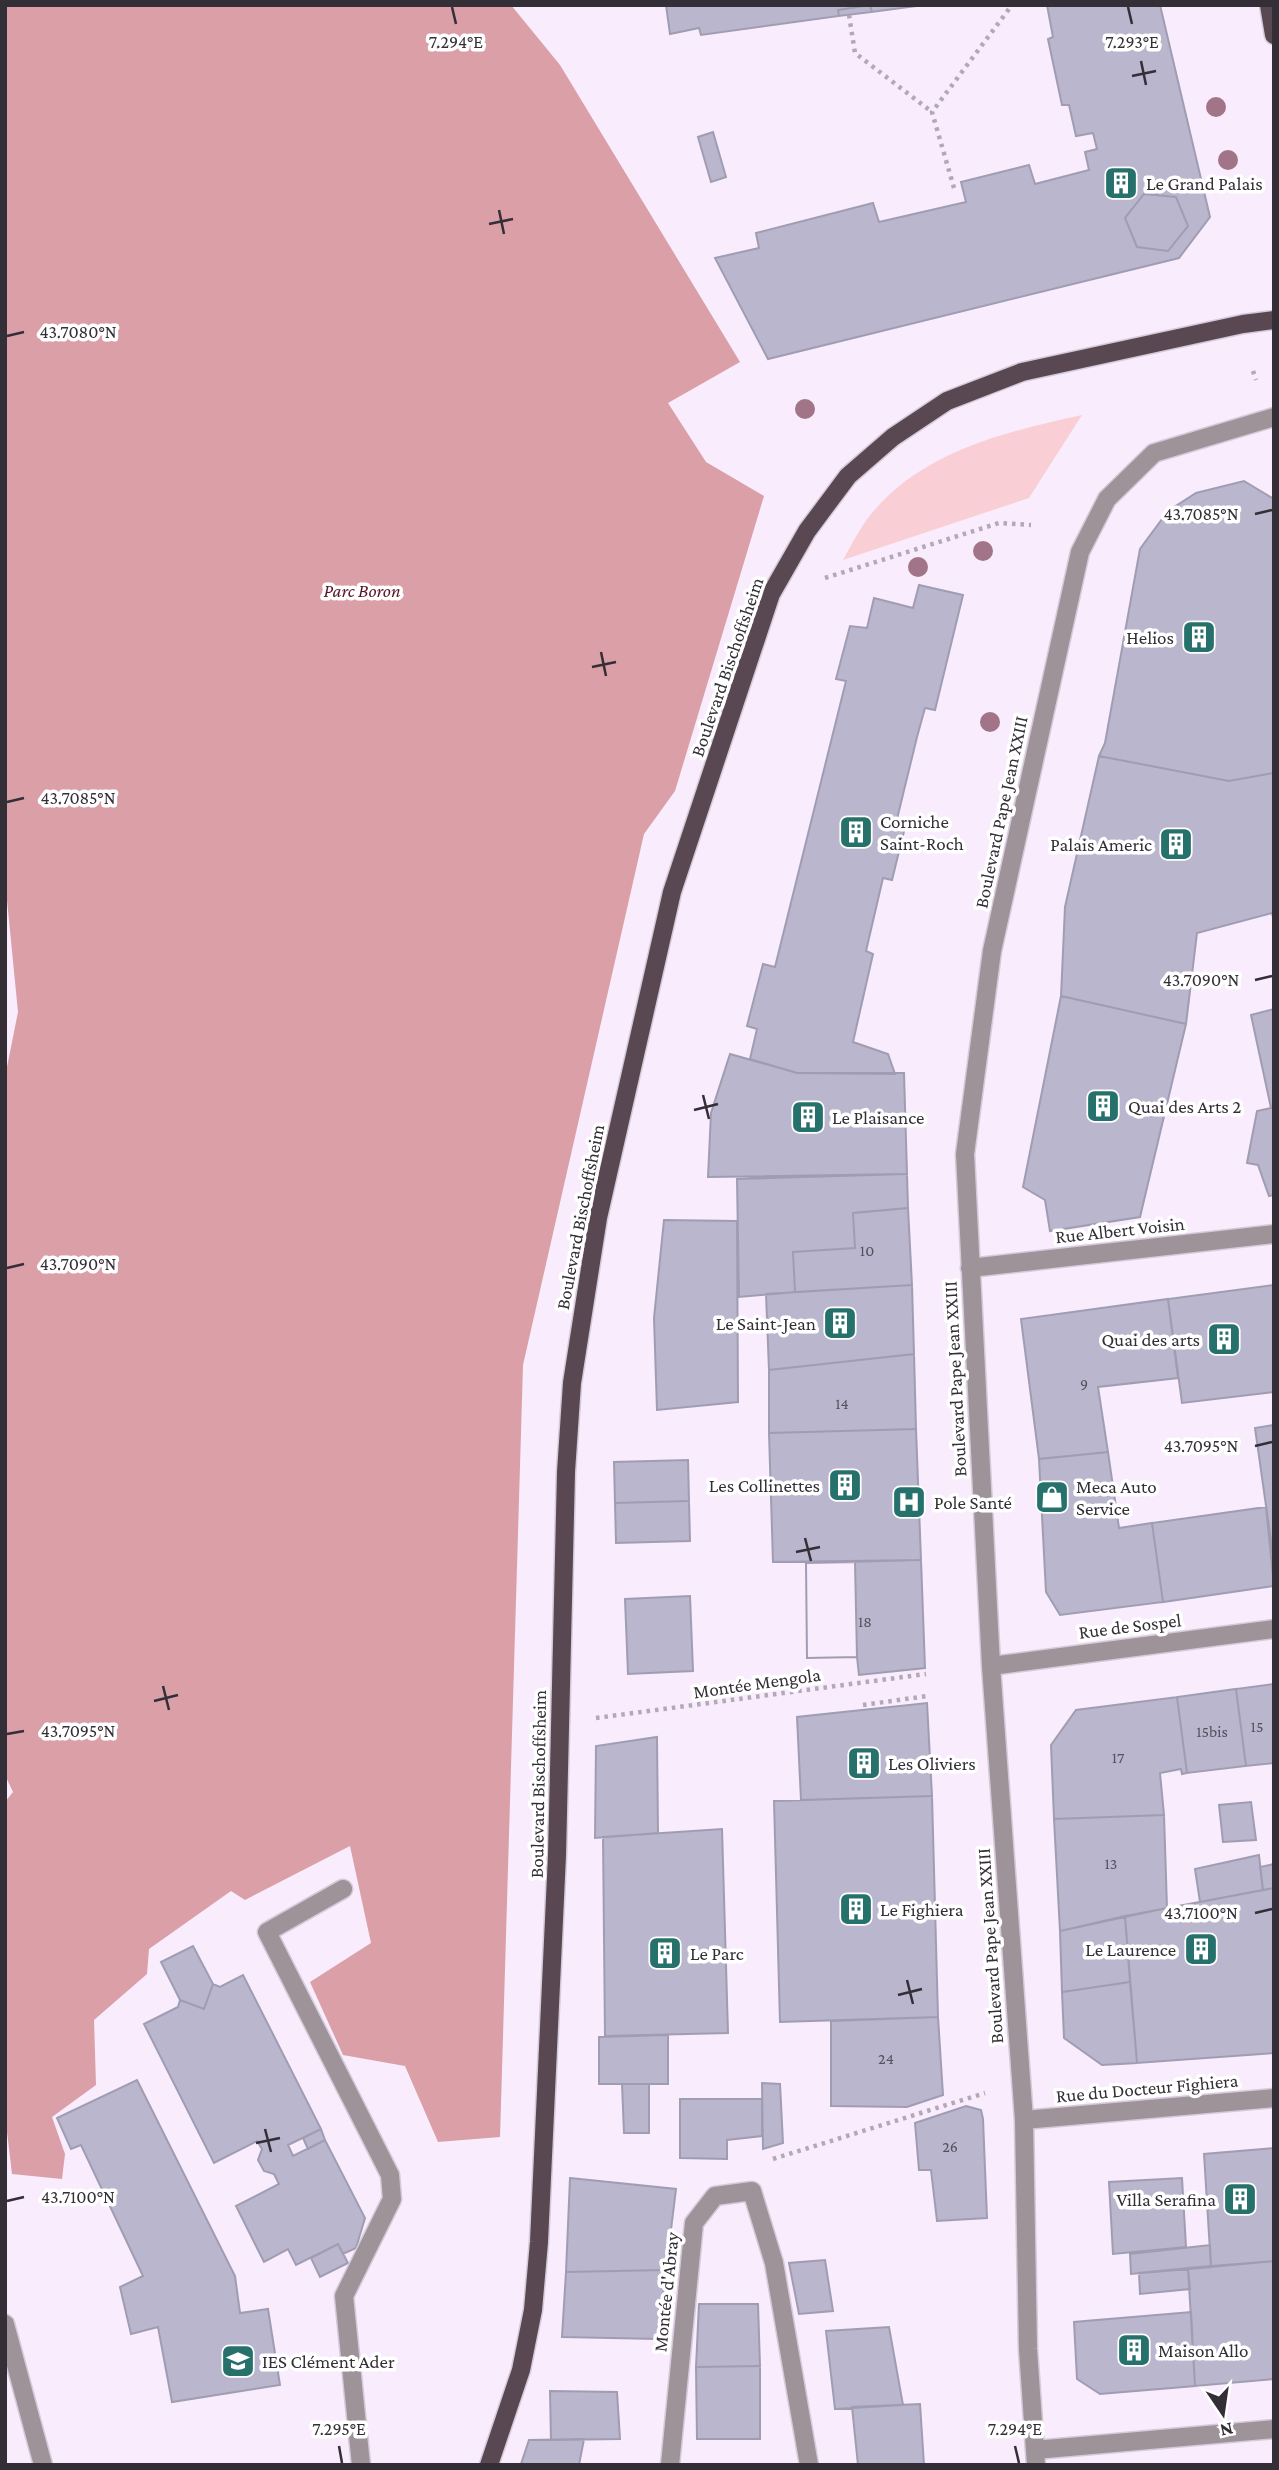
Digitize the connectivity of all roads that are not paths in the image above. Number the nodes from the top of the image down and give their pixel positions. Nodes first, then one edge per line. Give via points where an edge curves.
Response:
1 (1274, 320) edge
2 (1274, 417) edge
3 (1274, 1234) edge
4 (970, 1268) junction
5 (1274, 1629) edge
6 (991, 1666) junction
7 (343, 1889) dead end
8 (1274, 2098) edge
9 (1024, 2120) junction
10 (5, 2324) edge
11 (1274, 2429) edge
12 (1036, 2457) edge
13 (43, 2465) edge
14 (360, 2465) edge
15 (489, 2465) edge
16 (670, 2465) edge
17 (809, 2465) edge

1 - 15 main road, Boulevard Bischoffsheim via 1022,372 947,401 893,437 848,477 807,531 771,594 672,892 598,1218 572,1383 539,2242 533,2310 521,2370
2 - 4 street, Boulevard Pape Jean XXIII via 1154,453 1107,499 1080,552 992,951 965,1154
3 - 4 street, Rue Albert Voisin
4 - 6 street, Boulevard Pape Jean XXIII
5 - 6 street, Rue de Sospel
6 - 9 street, Boulevard Pape Jean XXIII
7 - 14 street via 267,1932 390,2175 392,2199 344,2296
8 - 9 street, Rue du Docteur Fighiera
9 - 12 street, Boulevard Pape Jean XXIII via 1028,2349
10 - 13 street
11 - 12 street
16 - 17 street, Montée d'Abray via 694,2223 715,2196 752,2191 774,2263

